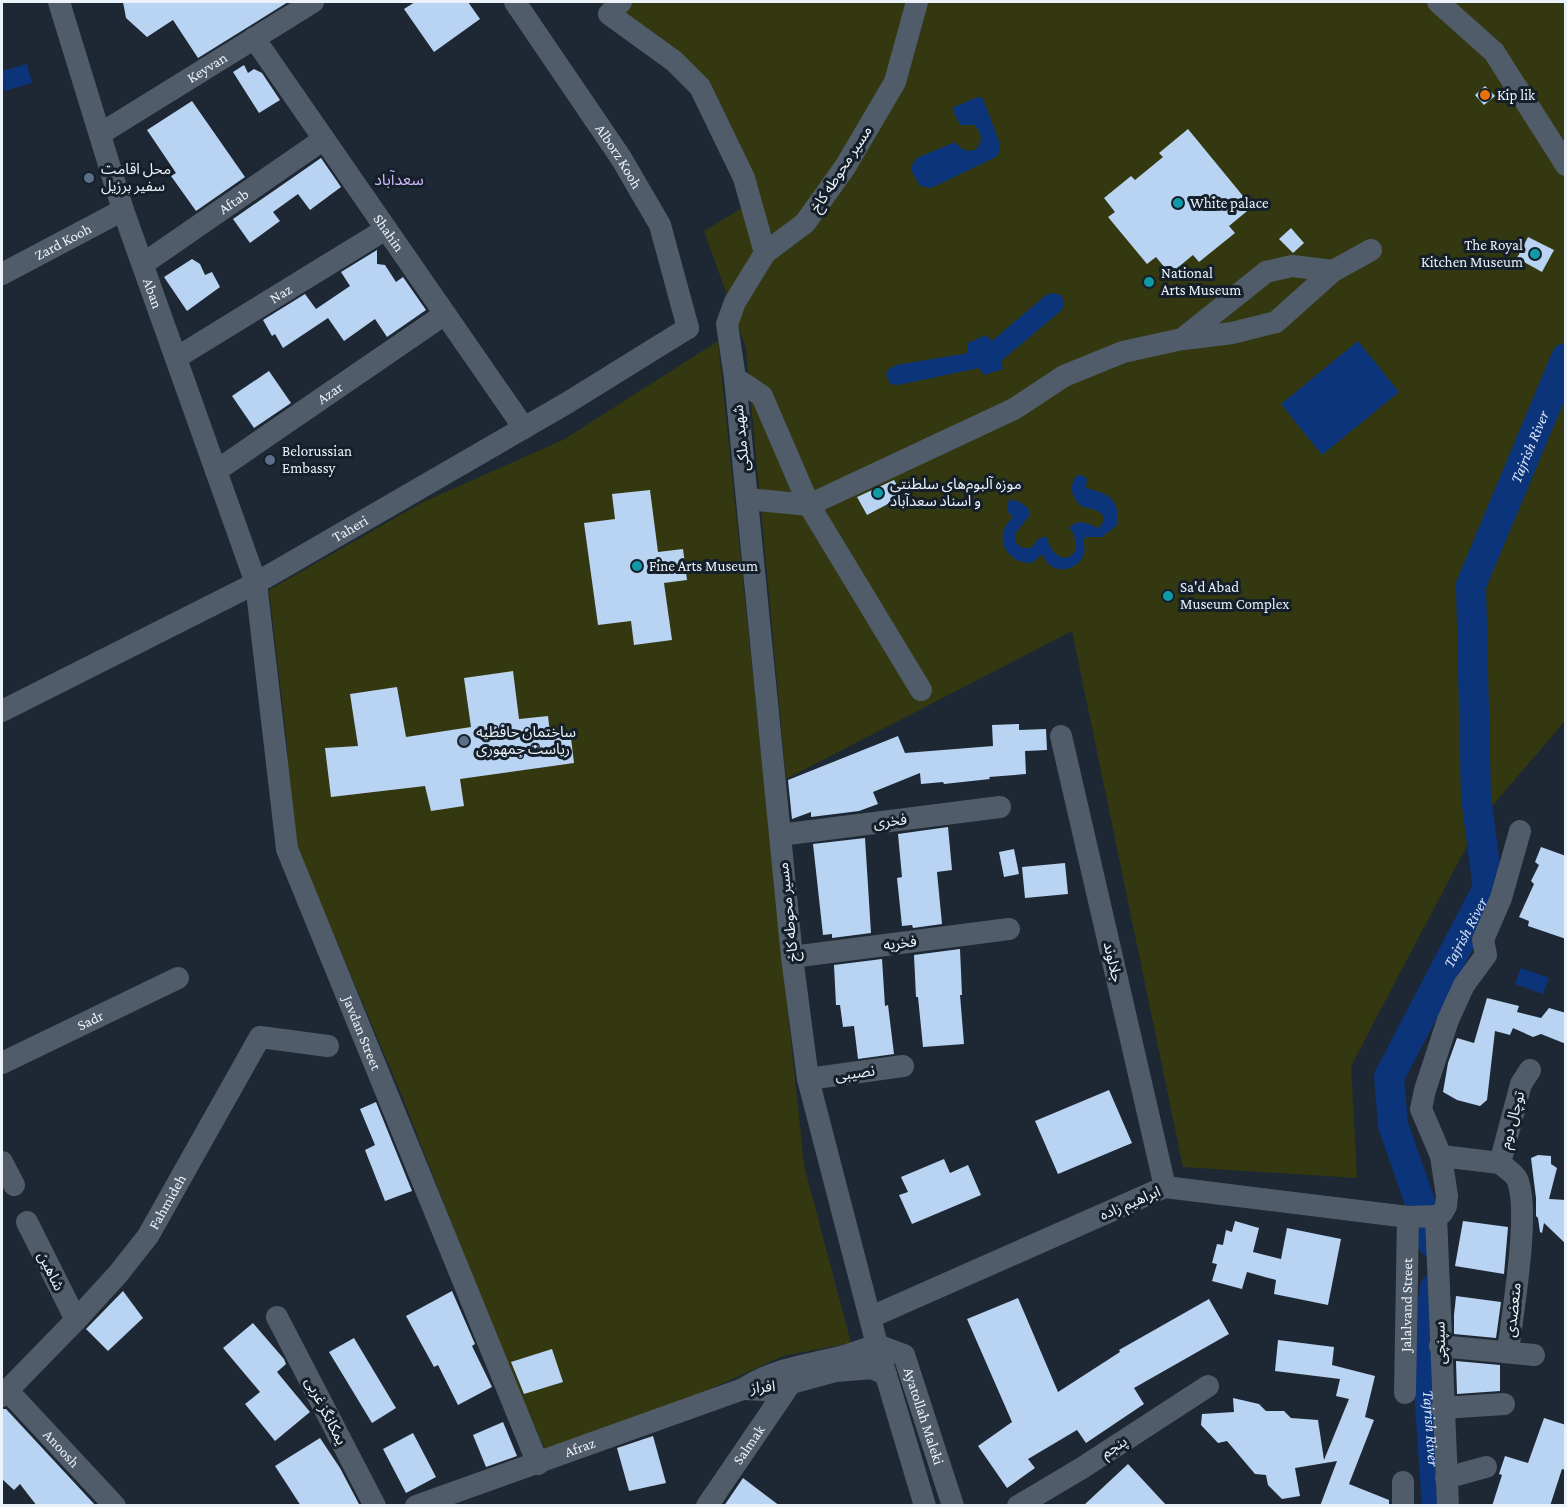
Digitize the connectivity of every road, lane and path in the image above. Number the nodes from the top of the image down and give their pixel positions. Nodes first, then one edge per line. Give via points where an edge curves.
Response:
1 (59, 2) edge
2 (515, 2) edge
3 (917, 2) edge
4 (1438, 2) edge
5 (304, 4) edge
6 (609, 6) edge
7 (254, 38) junction
8 (100, 134) junction
9 (324, 139) junction
10 (1566, 165) edge
11 (123, 210) junction
12 (386, 229) junction
13 (1371, 250) dead end
14 (765, 253) junction
15 (142, 264) junction
16 (1333, 271) junction
17 (2, 274) edge
18 (445, 314) junction
19 (688, 328) junction
20 (728, 333) junction
21 (1182, 339) junction
22 (176, 358) junction
23 (735, 378) junction
24 (524, 428) junction
25 (216, 471) junction
26 (748, 499) junction
27 (809, 505) junction
28 (256, 583) junction
29 (921, 690) dead end
30 (2, 711) edge
31 (1061, 736) dead end
32 (1000, 807) dead end
33 (1520, 831) dead end
34 (780, 835) junction
35 (1009, 929) dead end
36 (792, 957) junction
37 (178, 978) dead end
38 (328, 1046) dead end
39 (2, 1063) edge
40 (903, 1066) dead end
41 (1530, 1070) dead end
42 (808, 1080) junction
43 (1441, 1156) junction
44 (2, 1162) edge
45 (1500, 1163) junction
46 (14, 1185) dead end
47 (1165, 1187) junction
48 (1522, 1200) joint
49 (1436, 1216) junction
50 (1408, 1217) junction
51 (27, 1222) dead end
52 (278, 1317) dead end
53 (871, 1317) junction
54 (76, 1320) junction
55 (876, 1345) junction
56 (1440, 1346) junction
57 (1509, 1352) junction
58 (1534, 1355) dead end
59 (886, 1375) junction
60 (790, 1384) junction
61 (1208, 1386) dead end
62 (743, 1389) junction
63 (4, 1393) edge
64 (1405, 1393) dead end
65 (1504, 1404) dead end
66 (1442, 1408) junction
67 (538, 1464) junction
68 (1486, 1467) dead end
69 (1446, 1478) junction
70 (1403, 1482) dead end
71 (116, 1506) edge
72 (375, 1506) edge
73 (416, 1506) edge
74 (707, 1506) edge
75 (925, 1506) edge
76 (953, 1506) edge
77 (1018, 1506) edge
78 (1403, 1506) edge
79 (1448, 1506) edge

1 - 8 street, Aban
2 - 19 street, Alborz Kooh via 621,158 660,225
3 - 14 street, مسیر محوطه کاخ via 895,82 845,167 805,223
4 - 10 street via 1494,52
5 - 7 street, Keyvan
6 - 14 street via 700,87 744,178
7 - 8 street, Keyvan
7 - 9 street, Shahin
8 - 11 street, Aban
9 - 12 street, Shahin
9 - 15 street, Aftab
11 - 15 street, Aban
11 - 17 street, Zard Kooh
12 - 18 street, Shahin
12 - 22 street, Naz
13 - 16 street
14 - 20 street, مسیر محوطه کاخ via 735,302
15 - 22 street, Aban
16 - 21 street via 1276,322
16 - 21 street via 1292,266 1266,272
18 - 24 street, Shahin
18 - 25 street, Azar
19 - 20 street
19 - 24 street, Taheri
20 - 23 street, مسیر محوطه کاخ
21 - 27 street via 1122,352 1064,376 1014,409
22 - 25 street, Aban
23 - 26 street, شهید ملکی
23 - 27 street via 762,396
24 - 28 street, Taheri
25 - 28 street, Aban
26 - 27 street
26 - 34 street, مسیر محوطه کاخ
27 - 29 street
28 - 30 street, Taheri
28 - 67 street, Javdan Street via 287,849
31 - 47 street, جلالوند
32 - 34 street, فخری
33 - 43 street via 1501,897 1483,940 1486,955 1464,985 1448,1020 1425,1090 1421,1109
34 - 36 street, مسیر محوطه کاخ
35 - 36 street, فخریه
36 - 42 street, مسیر محوطه کاخ
37 - 39 street, Sadr
38 - 54 street, Fahmideh via 260,1037 148,1236
40 - 42 street, نصیبی
41 - 45 street, توچال دوم via 1521,1084
42 - 53 street, مسیر محوطه کاخ
43 - 45 street
43 - 49 street via 1448,1196 1442,1213
44 - 46 street
45 - 48 street, توچال دوم via 1517,1177
47 - 50 street, ابراهیم زاده
47 - 53 street, ابراهیم زاده
48 - 57 street, متعضدی
49 - 50 street
49 - 56 street, سپنچی
50 - 64 street, Jalalvand Street
51 - 54 street, شاهین
52 - 72 street, یمکانگز غربی
53 - 55 street, Ayatollah Maleki
54 - 63 street, Fahmideh
55 - 59 street, Ayatollah Maleki
55 - 62 street, افراز via 762,1377
55 - 76 street, Ayatollah Maleki via 904,1355
56 - 57 street, متعضدی
56 - 66 street, سپنچی
57 - 58 street
59 - 60 street, افراز via 873,1368 836,1371
59 - 75 street, Ayatollah Maleki
60 - 62 street, افراز via 766,1390
60 - 74 street, Salmak
61 - 77 street, پنجم
62 - 67 street, Afraz
63 - 71 street, Anoosh
65 - 66 street
66 - 69 street, سپنچی
67 - 73 street, Afraz
68 - 69 street
69 - 79 street, سپنچی
70 - 78 street

